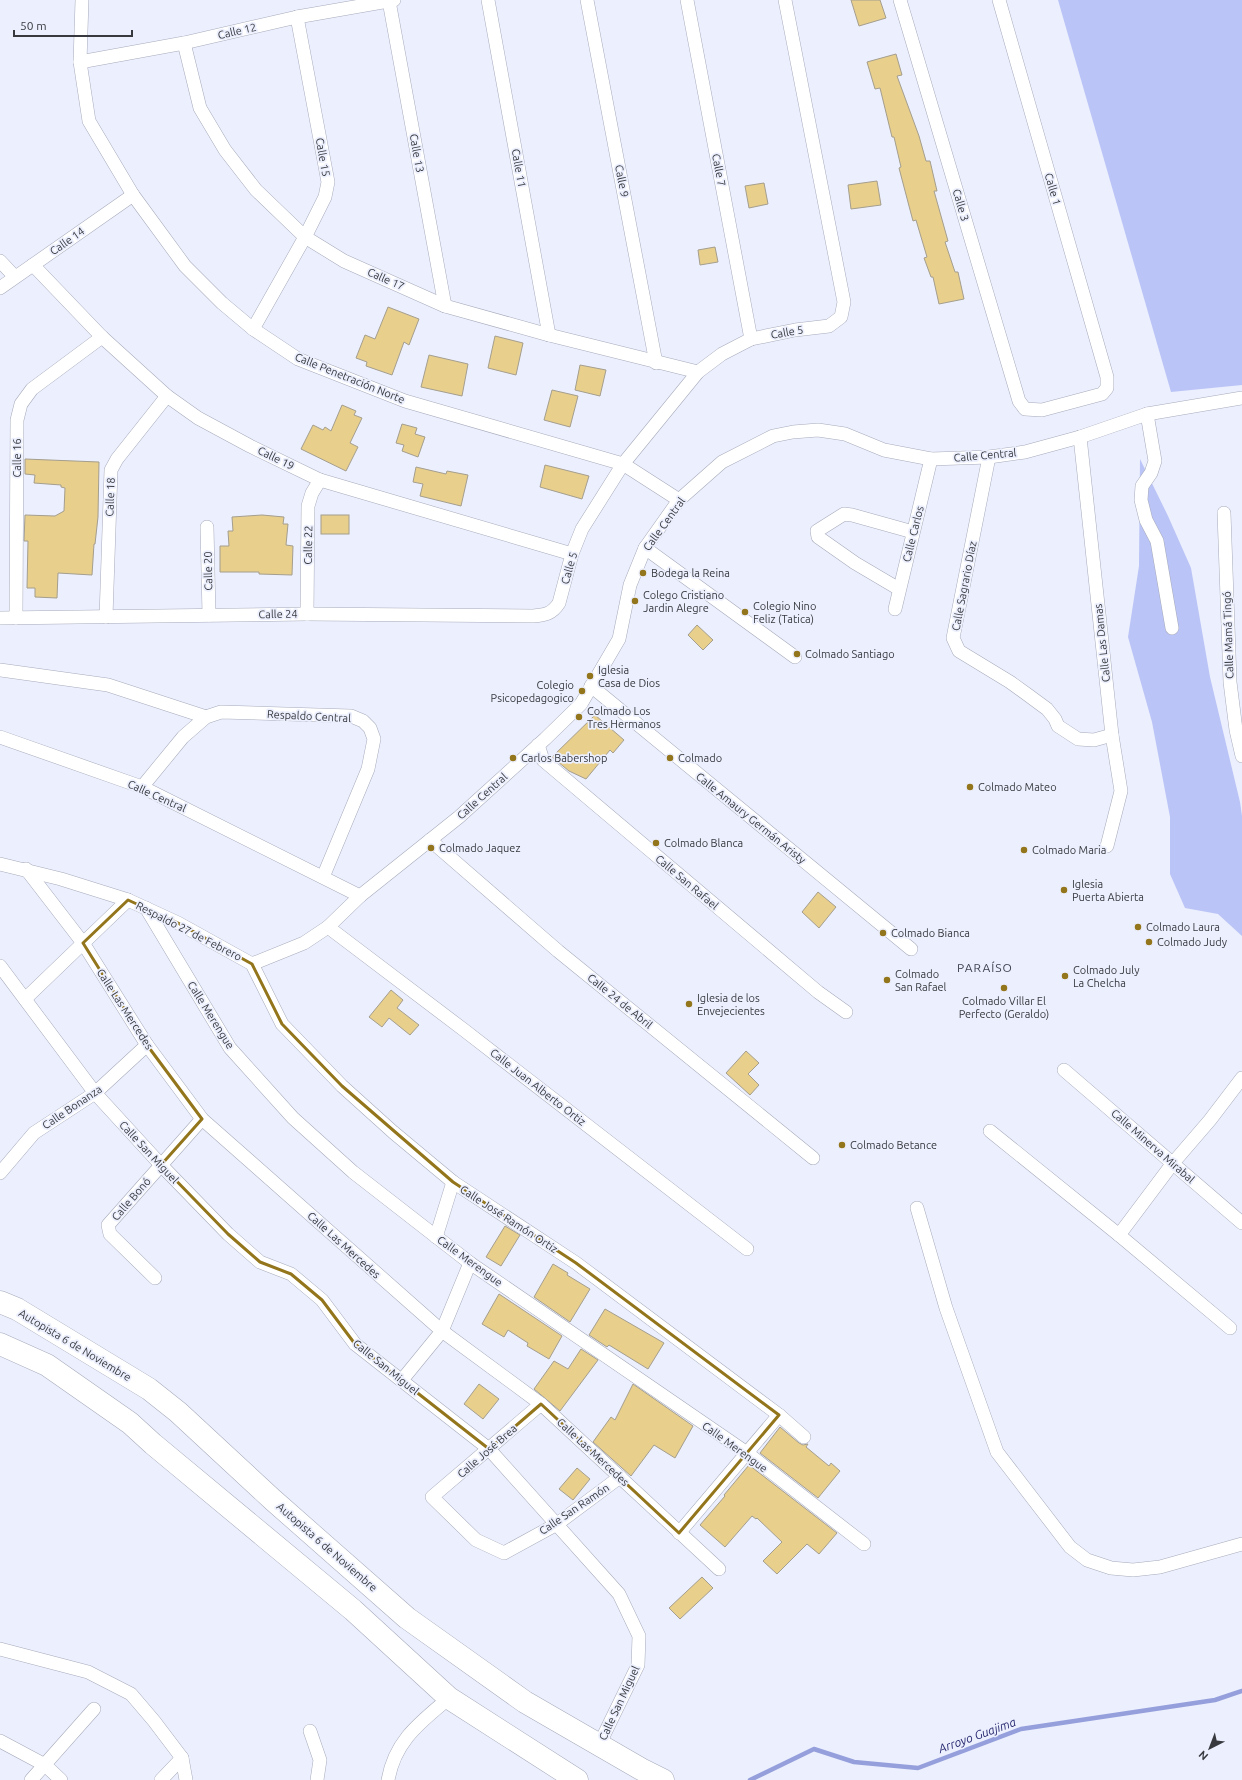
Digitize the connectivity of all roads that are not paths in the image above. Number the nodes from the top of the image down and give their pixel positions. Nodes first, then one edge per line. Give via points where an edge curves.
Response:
1 (82, 0) edge
2 (488, 0) edge
3 (588, 0) edge
4 (687, 0) edge
5 (785, 0) edge
6 (900, 0) edge
7 (999, 0) edge
8 (392, 1) edge
9 (297, 17) junction
10 (184, 43) junction
11 (80, 62) junction
12 (133, 195) junction
13 (305, 237) junction
14 (0, 261) edge
15 (33, 265) junction
16 (15, 277) junction
17 (0, 288) edge
18 (445, 306) junction
19 (253, 329) junction
20 (549, 335) junction
21 (102, 337) junction
22 (751, 339) junction
23 (656, 363) junction
24 (698, 372) junction
25 (1107, 377) joint
26 (167, 396) junction
27 (1242, 398) edge
28 (1147, 414) junction
29 (1080, 437) junction
30 (989, 457) junction
31 (931, 459) junction
32 (623, 464) junction
33 (320, 480) junction
34 (679, 500) junction
35 (1224, 513) dead end
36 (207, 527) dead end
37 (913, 532) junction
38 (645, 548) junction
39 (572, 554) junction
40 (899, 589) junction
41 (895, 609) dead end
42 (555, 610) joint
43 (307, 614) junction
44 (209, 615) junction
45 (106, 617) junction
46 (0, 618) edge
47 (16, 618) junction
48 (1172, 628) dead end
49 (795, 657) dead end
50 (0, 670) edge
51 (591, 686) junction
52 (206, 717) junction
53 (1112, 735) junction
54 (1, 739) edge
55 (538, 745) junction
56 (1242, 756) edge
57 (142, 787) junction
58 (430, 840) junction
59 (1107, 846) dead end
60 (0, 864) edge
61 (26, 869) junction
62 (323, 877) junction
63 (360, 896) junction
64 (128, 900) junction
65 (146, 908) junction
66 (328, 928) junction
67 (83, 943) junction
68 (911, 949) dead end
69 (252, 964) junction
70 (0, 966) edge
71 (25, 999) junction
72 (846, 1012) dead end
73 (147, 1045) junction
74 (1064, 1070) dead end
75 (1242, 1078) edge
76 (95, 1093) junction
77 (202, 1119) junction
78 (990, 1132) dead end
79 (813, 1158) dead end
80 (1173, 1163) junction
81 (161, 1166) junction
82 (0, 1173) edge
83 (453, 1182) junction
84 (917, 1208) dead end
85 (1242, 1223) edge
86 (1119, 1235) junction
87 (436, 1237) junction
88 (746, 1249) dead end
89 (470, 1263) junction
90 (155, 1278) dead end
91 (0, 1302) edge
92 (1230, 1328) dead end
93 (442, 1331) junction
94 (0, 1344) edge
95 (402, 1380) junction
96 (541, 1404) junction
97 (779, 1415) junction
98 (804, 1437) dead end
99 (489, 1449) junction
100 (747, 1453) junction
101 (620, 1477) junction
102 (432, 1497) joint
103 (556, 1524) junction
104 (679, 1533) junction
105 (864, 1544) dead end
106 (1242, 1544) edge
107 (719, 1569) dead end
108 (0, 1649) edge
109 (449, 1698) junction
110 (94, 1709) dead end
111 (310, 1731) dead end
112 (0, 1741) edge
113 (599, 1745) junction
114 (182, 1758) junction
115 (45, 1765) junction
116 (31, 1780) edge
117 (62, 1780) edge
118 (161, 1780) edge
119 (186, 1780) edge
120 (317, 1780) edge
121 (388, 1780) edge
122 (577, 1780) edge
123 (663, 1780) edge

1 - 11 street, Calle Penetración Norte
2 - 20 street, Calle 11
3 - 23 street, Calle 9
4 - 22 street, Calle 7
5 - 22 street, Calle 5 via 844,302 841,317 829,326
6 - 25 street, Calle 3 via 1019,401 1025,409 1042,410 1102,394 1107,388
7 - 25 street, Calle 1
8 - 9 street, Calle 12
8 - 18 street, Calle 13
9 - 10 street, Calle 12
9 - 13 street, Calle 15 via 328,182 325,197
10 - 11 street, Calle 12
10 - 13 street, Calle 17 via 200,108 225,150 256,190
11 - 12 street, Calle Penetración Norte via 89,121
12 - 15 street, Calle 14
12 - 19 street, Calle Penetración Norte via 185,266
13 - 18 street, Calle 17 via 344,261
13 - 19 street, Calle 15
14 - 16 street
15 - 16 street, Calle 14
15 - 21 street, Calle 19
16 - 17 street, Calle 14
18 - 20 street, Calle 17
19 - 32 street, Calle Penetración Norte via 298,359 405,401
20 - 23 street, Calle 17
21 - 26 street, Calle 19
21 - 47 street, Calle 16 via 32,389 21,404 17,420
22 - 24 street, Calle 5 via 722,354
23 - 24 street, Calle 17
24 - 32 street, Calle 5
26 - 33 street, Calle 19 via 198,418
26 - 45 street, Calle 18 via 117,458 111,470
27 - 28 street, Calle Central
28 - 29 street, Calle Central
28 - 48 street via 1155,462 1142,486 1141,500 1146,520 1157,542
29 - 30 street, Calle Central via 1025,452
29 - 53 street, Calle Las Damas
30 - 31 street, Calle Central
30 - 53 street, Calle Sagrario Díaz via 953,638 959,651 1028,694 1047,710 1058,726 1078,739 1094,740
31 - 34 street, Calle Central via 884,450 845,434 818,430 793,432 773,436 722,462
31 - 37 street, Calle Carlos
32 - 34 street, Calle Penetración Norte
32 - 39 street, Calle 5 via 582,529
33 - 39 street, Calle 19
33 - 43 street, Calle 22 via 308,506
34 - 38 street, Calle Central
35 - 56 street, Calle Mamá Tingó via 1230,682
36 - 44 street, Calle 20
37 - 40 street, Calle Carlos
37 - 40 street via 844,514 817,531 818,537
38 - 49 street
38 - 51 street, Calle Central via 630,585 619,639
39 - 42 street, Calle 5
40 - 41 street, Calle Carlos
42 - 43 street, Calle 24 via 546,615 532,616
43 - 44 street, Calle 24
44 - 45 street, Calle 24
45 - 47 street, Calle 24
46 - 47 street, Calle 24
50 - 52 street via 108,685
51 - 55 street, Calle Central via 581,704
51 - 68 street, Calle Amaury Germán Aristy
52 - 57 street, Respaldo Central via 183,737
52 - 62 street, Respaldo Central via 221,712 351,716 370,728 374,739 368,769
53 - 59 street, Calle Las Damas via 1121,791
54 - 57 street, Calle Central
55 - 58 street, Calle Central
55 - 72 street, Calle San Rafael via 543,760 818,992
57 - 62 street, Calle Central
58 - 63 street, Calle Central
58 - 79 street, Calle 24 de Abril via 558,951
60 - 61 street, Respaldo 27 de Febrero
61 - 64 street, Respaldo 27 de Febrero
61 - 67 street, Calle Las Mercedes
62 - 63 street, Calle Central
63 - 66 street, Respaldo 27 de Febrero
64 - 65 street, Respaldo 27 de Febrero
64 - 67 street
65 - 69 street, Respaldo 27 de Febrero
65 - 87 street, Calle Merengue via 230,1048 293,1118 353,1172
66 - 69 street, Respaldo 27 de Febrero via 304,943
66 - 88 street, Calle Juan Alberto Ortiz
67 - 71 street
67 - 73 street, Calle Las Mercedes
69 - 83 street, Calle José Ramón Ortiz via 282,1024 342,1086
70 - 71 street, Calle San Miguel
71 - 76 street, Calle San Miguel
73 - 76 street, Calle Bonanza
73 - 77 street, Calle Las Mercedes
74 - 80 street, Calle Minerva Mirabal
75 - 80 street
76 - 81 street, Calle San Miguel
76 - 82 street, Calle Bonanza via 34,1133
77 - 81 street, Calle Bonó
77 - 93 street, Calle Las Mercedes
78 - 86 street
80 - 85 street, Calle Minerva Mirabal
80 - 86 street
81 - 90 street, Calle Bonó via 108,1225 110,1234
81 - 95 street, Calle San Miguel via 228,1234 260,1262 291,1274 322,1300 355,1344
83 - 87 street
83 - 97 street, Calle José Ramón Ortiz via 576,1263
84 - 106 street via 946,1308 997,1452 1070,1547 1087,1560 1111,1568 1133,1570 1160,1567
86 - 92 street
87 - 89 street, Calle Merengue
89 - 93 street
89 - 100 street, Calle Merengue
91 - 113 highway, Autopista 6 de Noviembre via 17,1309 149,1389 178,1412 407,1618 525,1702
93 - 95 street
93 - 96 street, Calle Las Mercedes
94 - 109 highway via 47,1365 130,1423 353,1610
95 - 99 street, Calle San Miguel
96 - 99 street, Calle José Brea
96 - 101 street, Calle Las Mercedes
97 - 98 street, Calle José Ramón Ortiz
97 - 100 street
99 - 102 street, Calle José Brea
99 - 103 street, Calle San Miguel
100 - 104 street
100 - 105 street, Calle Merengue
101 - 103 street, Calle San Ramón
101 - 104 street, Calle Las Mercedes
102 - 103 street, Calle San Ramón via 476,1540 504,1553
103 - 113 street, Calle San Miguel via 619,1594 639,1636 638,1665
104 - 107 street, Calle Las Mercedes
108 - 114 street via 88,1672 131,1694
109 - 121 street via 410,1732 395,1755
109 - 122 highway
110 - 115 street
111 - 120 street via 320,1760
112 - 115 street
113 - 123 highway, Autopista 6 de Noviembre
114 - 118 street
114 - 119 street
115 - 116 street
115 - 117 street

